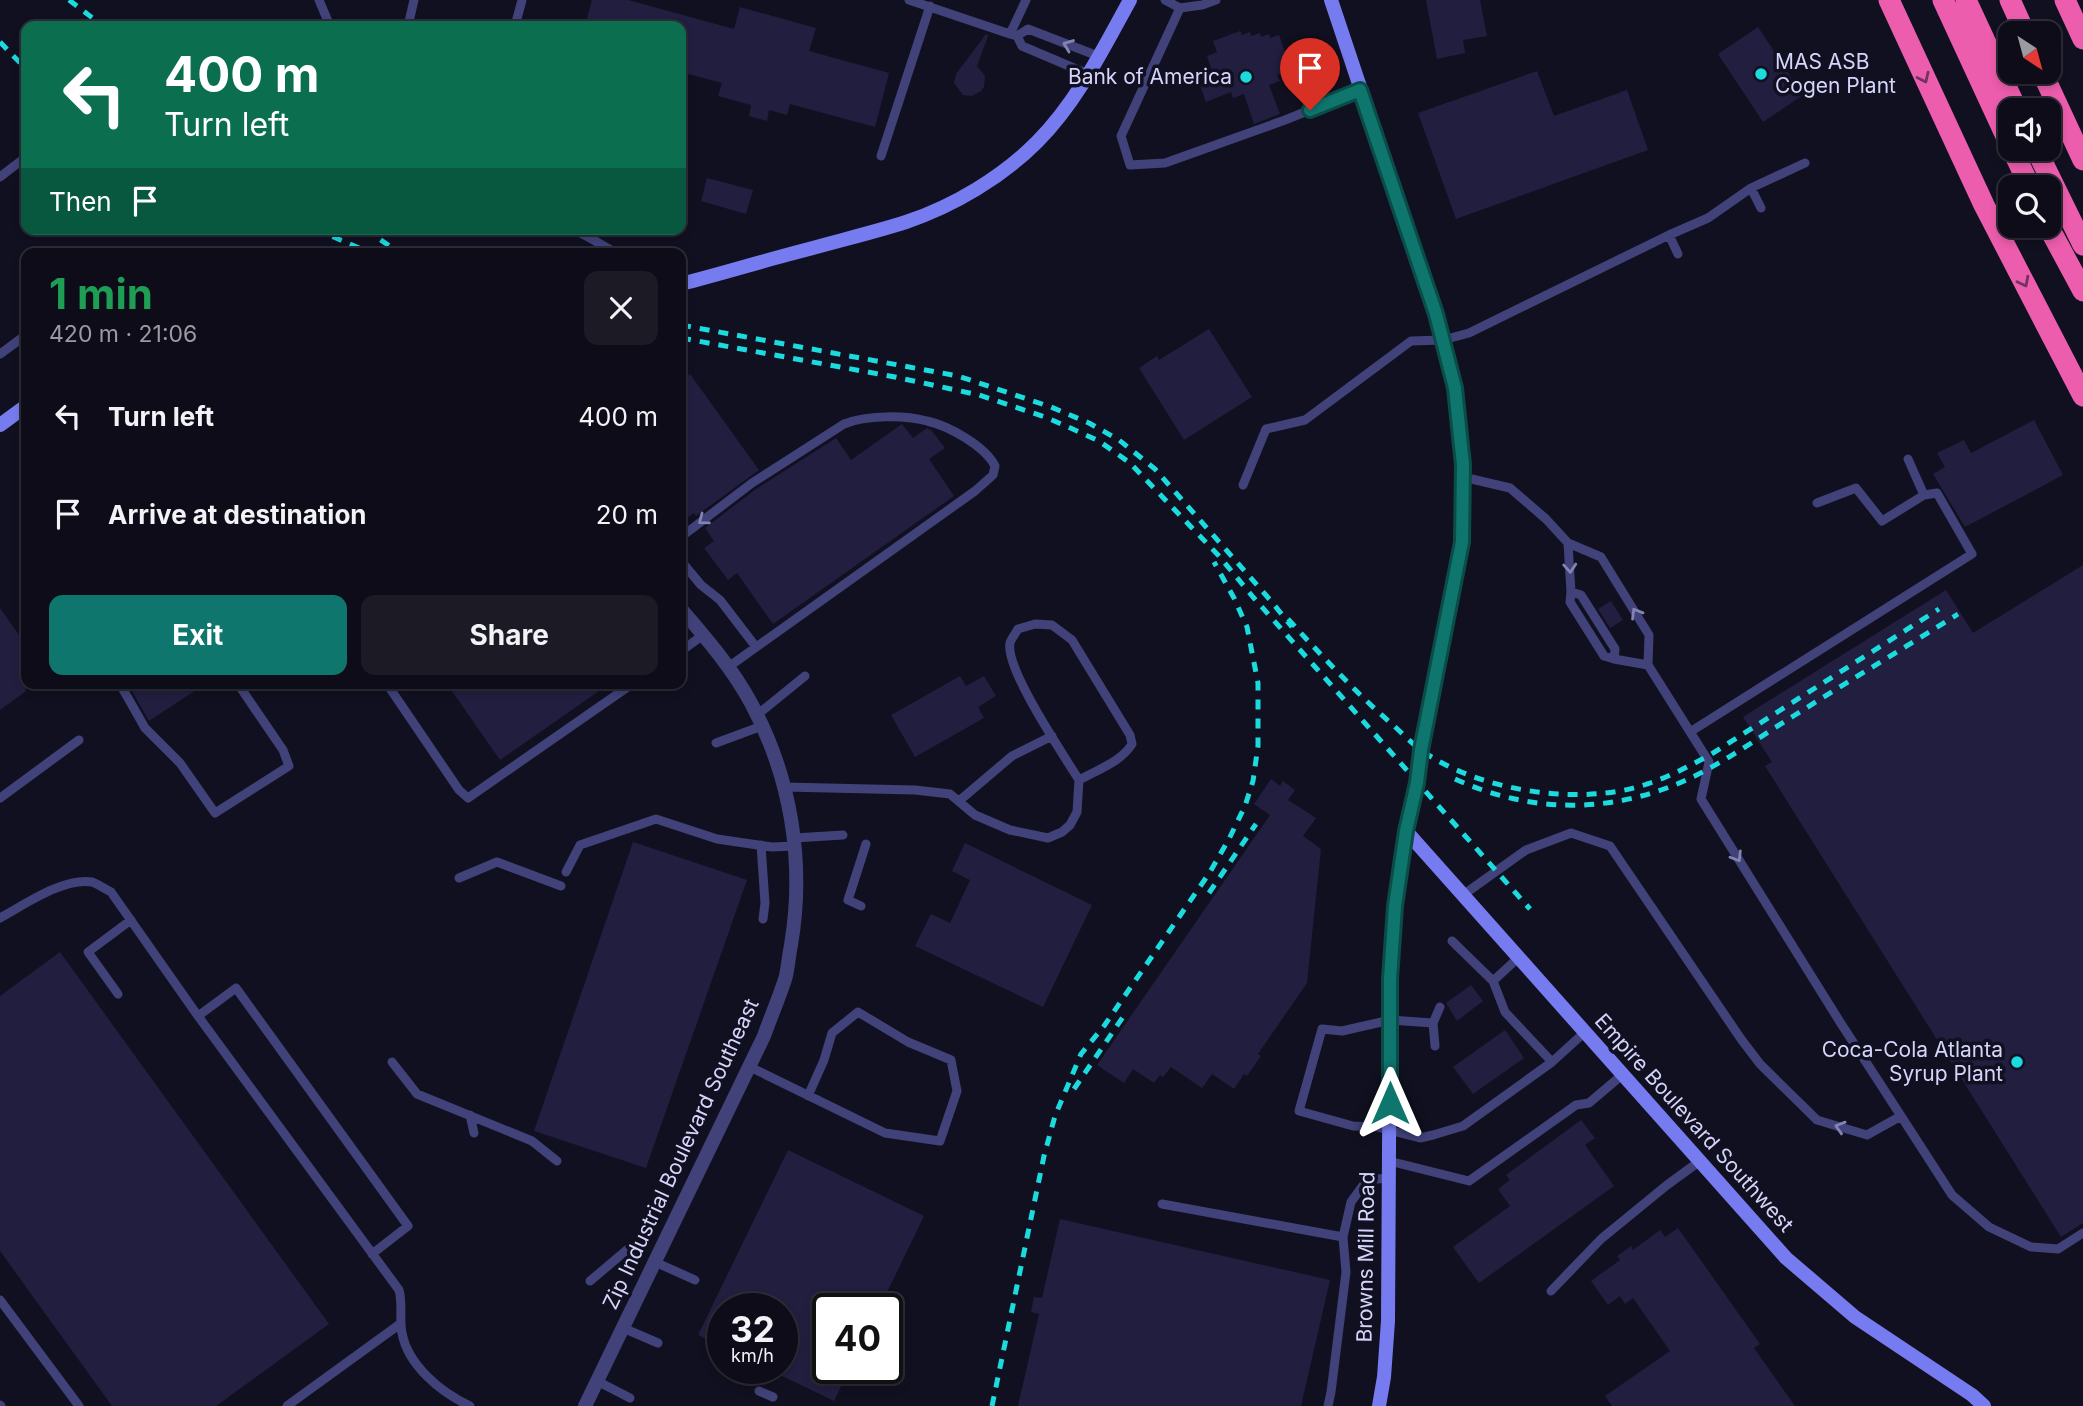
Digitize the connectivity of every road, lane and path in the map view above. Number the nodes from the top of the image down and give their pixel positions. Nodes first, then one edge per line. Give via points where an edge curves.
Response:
1 (319, 0) edge
2 (414, 0) edge
3 (522, 0) edge
4 (909, 0) edge
5 (1026, 0) edge
6 (1130, 0) edge
7 (1165, 0) edge
8 (1216, 0) edge
9 (1331, 0) edge
10 (1943, 0) edge
11 (1966, 0) edge
12 (2010, 0) edge
13 (2065, 0) edge
14 (2080, 0) edge
15 (1890, 5) edge
16 (930, 6) junction
17 (1180, 8) junction
18 (2083, 11) edge
19 (328, 21) edge
20 (409, 21) edge
21 (516, 21) edge
22 (2020, 21) edge
23 (1013, 35) junction
24 (2083, 39) edge
25 (1098, 56) junction
26 (1088, 74) junction
27 (2048, 84) edge
28 (1360, 90) junction
29 (2011, 98) edge
30 (1998, 120) edge
31 (881, 156) dead end
32 (2083, 160) edge
33 (21, 161) edge
34 (2042, 161) edge
35 (1805, 163) dead end
36 (0, 177) edge
37 (1751, 188) junction
38 (1761, 208) dead end
39 (585, 235) edge
40 (1669, 235) junction
41 (2055, 238) edge
42 (2083, 245) edge
43 (598, 248) edge
44 (1678, 254) dead end
45 (686, 283) edge
46 (2083, 290) edge
47 (21, 339) edge
48 (1443, 340) junction
49 (0, 354) edge
50 (2083, 396) edge
51 (21, 410) edge
52 (0, 425) edge
53 (1908, 459) dead end
54 (1463, 477) junction
55 (1243, 485) dead end
56 (1924, 495) junction
57 (1817, 503) dead end
58 (686, 533) edge
59 (1568, 543) junction
60 (686, 567) edge
61 (686, 615) edge
62 (703, 635) junction
63 (686, 647) edge
64 (756, 647) junction
65 (1648, 665) junction
66 (727, 668) junction
67 (805, 676) dead end
68 (123, 689) edge
69 (241, 689) edge
70 (390, 689) edge
71 (625, 689) edge
72 (759, 721) junction
73 (1690, 732) junction
74 (1052, 736) junction
75 (79, 740) dead end
76 (716, 743) dead end
77 (1079, 780) junction
78 (784, 787) junction
79 (0, 798) edge
80 (959, 801) junction
81 (1406, 831) junction
82 (843, 835) dead end
83 (794, 842) junction
84 (866, 844) dead end
85 (761, 845) junction
86 (566, 872) dead end
87 (459, 878) dead end
88 (561, 886) dead end
89 (1463, 895) junction
90 (861, 906) dead end
91 (0, 918) edge
92 (763, 919) dead end
93 (131, 920) junction
94 (1452, 941) dead end
95 (1518, 958) junction
96 (1493, 981) junction
97 (118, 994) dead end
98 (1440, 1007) dead end
99 (198, 1016) junction
100 (1390, 1020) junction
101 (1433, 1023) junction
102 (1585, 1032) junction
103 (1436, 1046) dead end
104 (392, 1062) dead end
105 (1552, 1062) junction
106 (750, 1067) junction
107 (1622, 1075) junction
108 (808, 1096) junction
109 (470, 1115) junction
110 (1901, 1116) junction
111 (1390, 1131) junction
112 (474, 1133) dead end
113 (556, 1161) dead end
114 (1389, 1161) junction
115 (1700, 1161) junction
116 (1388, 1178) junction
117 (1163, 1205) dead end
118 (2083, 1233) edge
119 (1343, 1237) junction
120 (628, 1249) dead end
121 (372, 1254) junction
122 (654, 1262) junction
123 (695, 1280) dead end
124 (590, 1281) dead end
125 (1551, 1291) dead end
126 (0, 1300) edge
127 (400, 1324) junction
128 (623, 1328) junction
129 (658, 1343) dead end
130 (597, 1381) junction
131 (759, 1391) dead end
132 (773, 1397) dead end
133 (630, 1398) dead end
134 (79, 1406) edge
135 (287, 1406) edge
136 (470, 1406) edge
137 (585, 1406) edge
138 (1328, 1406) edge
139 (1379, 1406) edge
140 (1984, 1406) edge

1 - 19 lane
2 - 20 lane
3 - 21 lane
4 - 16 lane
5 - 23 lane
6 - 25 street
7 - 17 lane
8 - 17 lane
9 - 28 street, Browns Mill Road
10 - 30 highway
11 - 29 highway
12 - 22 highway
13 - 24 highway
14 - 18 highway
15 -> 50 highway via 1984,205
16 - 23 lane
16 - 31 lane
17 - 28 lane via 1121,136 1130,165 1165,163
25 -> 23 lane via 1028,29
23 - 26 lane via 1022,46
25 - 26 street
26 - 45 street via 1037,142 947,206 908,222
27 - 32 highway
28 - 48 street, Browns Mill Road
33 - 36 lane
34 - 42 highway
35 - 37 lane
37 - 38 lane
37 - 40 lane via 1708,218
39 - 43 lane
40 - 44 lane
40 - 48 lane via 1469,333
41 - 46 highway
47 - 49 lane
48 - 54 street, Browns Mill Road via 1455,388
48 - 55 lane via 1411,341 1306,420 1266,429
51 - 52 street
53 - 56 lane
54 - 59 lane via 1510,488
54 - 81 street, Browns Mill Road via 1462,542
56 - 57 lane via 1882,521 1856,488
56 - 73 lane via 1937,494 1972,554
64 -> 58 lane via 975,491 993,475 995,466 988,455 943,426 905,418 856,419
65 -> 59 lane via 1649,635 1601,557
59 -> 65 lane via 1570,602 1588,632 1604,656
60 - 64 lane via 720,600
61 - 62 street, Zip Industrial Boulevard Southeast
62 - 63 lane
62 - 66 street, Zip Industrial Boulevard Southeast
64 - 66 lane
65 - 73 lane
66 - 72 street, Zip Industrial Boulevard Southeast
67 - 72 lane
68 - 69 lane via 145,728 180,763 215,813 289,766 284,750
70 - 71 lane via 468,798
72 - 76 lane
72 - 78 street, Zip Industrial Boulevard Southeast
73 -> 110 lane via 1709,762 1701,799
74 - 77 lane
74 - 77 lane via 1016,674 1010,652 1018,629 1035,624 1052,625 1072,640 1130,735 1132,744 1127,752
74 - 80 lane via 1013,756
75 - 79 lane
77 - 80 lane via 1077,812 1062,832 1048,838 1010,830 975,815
78 - 80 lane via 915,790 950,794
78 - 83 street, Zip Industrial Boulevard Southeast
81 - 89 street, Empire Boulevard Southwest
81 - 100 street, Browns Mill Road via 1395,906
82 - 83 lane
83 - 85 lane
83 - 106 street, Zip Industrial Boulevard Southeast via 796,913 786,975
84 - 90 lane via 848,900
85 - 86 lane via 717,839 656,819 580,845
85 - 92 lane
87 - 88 lane via 497,862
89 - 95 street, Empire Boulevard Southwest
110 -> 89 lane via 1867,1135 1817,1120 1741,1039 1610,846 1571,833 1526,850
91 - 93 lane via 74,882 93,882 111,892
93 - 97 lane via 88,951
93 - 99 lane
94 - 96 lane
95 - 96 lane
95 - 102 street, Empire Boulevard Southwest
96 - 105 lane via 1505,1012
98 - 101 lane
99 - 121 lane
99 - 121 lane via 236,988 408,1226
100 - 101 lane
100 - 111 street, Browns Mill Road
100 - 111 lane via 1342,1031 1322,1029 1299,1111
101 - 103 lane
102 - 105 lane
102 - 107 street, Empire Boulevard Southwest
104 - 109 lane via 417,1094
105 - 111 lane via 1463,1126 1420,1138
106 - 108 lane
106 - 122 street, Zip Industrial Boulevard Southeast
107 - 114 lane via 1589,1103 1576,1105 1469,1181
107 - 115 street, Empire Boulevard Southwest
108 - 108 lane via 885,1133 940,1141 957,1091 951,1060 908,1042 858,1012 832,1033
109 - 112 lane
109 - 113 lane via 532,1140
110 - 118 lane via 1951,1195 1989,1227 2031,1247 2059,1249
111 - 114 street, Browns Mill Road
114 - 116 street, Browns Mill Road
115 - 125 lane via 1601,1239
115 - 140 street, Empire Boulevard Southwest via 1786,1258 1855,1317
116 - 119 lane via 1367,1180 1351,1202
116 - 139 street, Browns Mill Road via 1388,1321
117 - 119 lane
119 - 138 lane via 1346,1272
120 - 124 lane
121 - 127 lane via 398,1290
122 - 123 lane
122 - 128 street, Zip Industrial Boulevard Southeast
126 - 134 lane
127 - 135 lane
127 - 136 lane via 410,1354 427,1375 439,1388
128 - 129 lane
128 - 130 street, Zip Industrial Boulevard Southeast
130 - 133 lane
130 - 137 street, Zip Industrial Boulevard Southeast
131 - 132 lane

